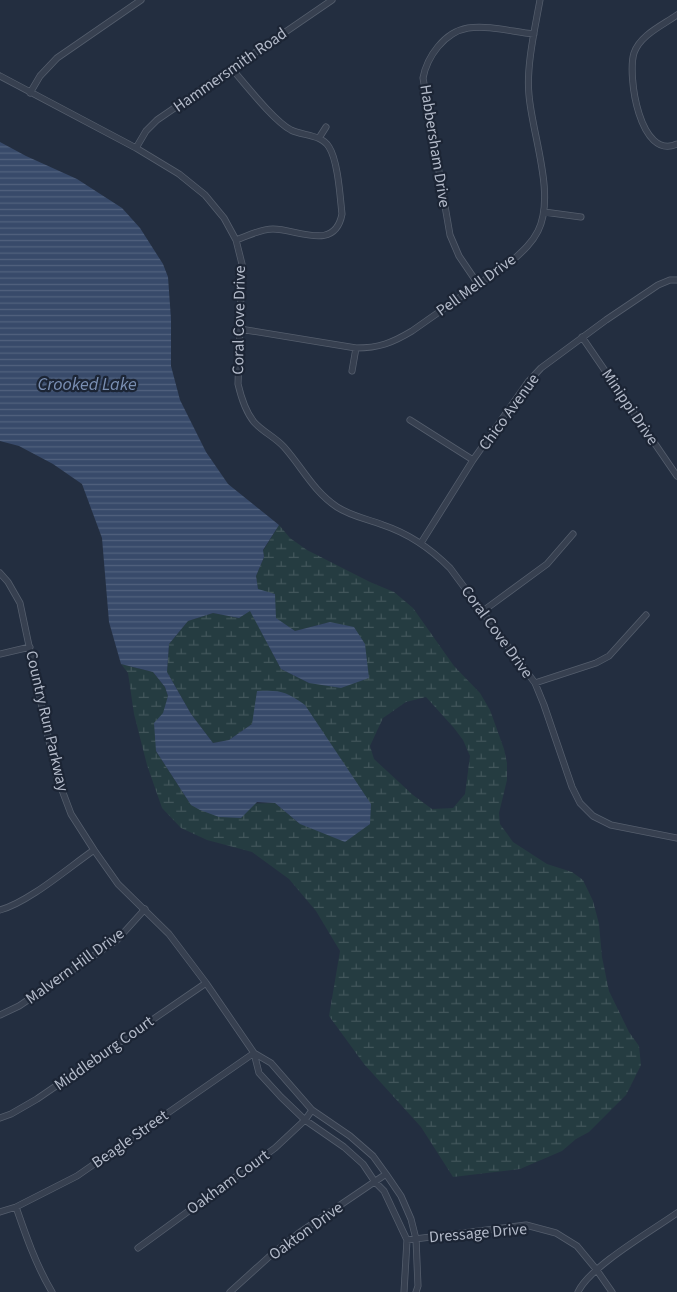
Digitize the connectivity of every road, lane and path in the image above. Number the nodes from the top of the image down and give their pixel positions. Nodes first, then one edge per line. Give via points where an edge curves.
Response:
1 (141, 0) edge
2 (332, 0) edge
3 (540, 0) edge
4 (677, 15) edge
5 (534, 34) junction
6 (232, 69) junction
7 (0, 76) edge
8 (30, 93) junction
9 (326, 127) dead end
10 (320, 138) junction
11 (677, 144) edge
12 (136, 148) junction
13 (544, 212) junction
14 (580, 218) dead end
15 (236, 240) junction
16 (677, 280) edge
17 (478, 284) junction
18 (240, 329) junction
19 (582, 337) junction
20 (356, 348) junction
21 (352, 371) dead end
22 (410, 420) dead end
23 (473, 460) junction
24 (677, 476) edge
25 (573, 534) dead end
26 (421, 543) junction
27 (0, 573) edge
28 (483, 611) junction
29 (646, 615) dead end
30 (30, 648) junction
31 (0, 654) edge
32 (535, 683) junction
33 (677, 838) edge
34 (94, 850) junction
35 (145, 909) junction
36 (0, 910) edge
37 (206, 983) junction
38 (0, 1015) edge
39 (254, 1053) junction
40 (312, 1110) junction
41 (0, 1118) edge
42 (304, 1120) junction
43 (386, 1174) junction
44 (375, 1182) junction
45 (16, 1207) junction
46 (0, 1212) edge
47 (677, 1214) edge
48 (416, 1239) junction
49 (406, 1240) junction
50 (138, 1248) dead end
51 (596, 1269) junction
52 (52, 1292) edge
53 (230, 1292) edge
54 (404, 1292) edge
55 (416, 1292) edge
56 (578, 1292) edge
57 (612, 1292) edge

1 - 8 street via 57,58
2 - 6 street, Hammersmith Road
3 - 5 street, Pell Mell Drive
4 - 11 street via 639,44 634,53 632,77 636,104 651,139 660,145 671,147
5 - 13 street, Pell Mell Drive via 528,94 545,194
5 - 17 street, Habbersham Drive via 466,28 442,42 425,66 423,78 450,236
6 - 10 street via 290,130
6 - 12 street, Hammersmith Road via 158,120 146,131
7 - 8 street, Coral Cove Drive
8 - 12 street, Coral Cove Drive
9 - 10 street
10 - 15 street via 334,155 342,214 336,229 328,235 316,237 274,229
12 - 15 street, Coral Cove Drive via 179,174 204,195 224,218
13 - 14 street
13 - 17 street, Pell Mell Drive via 527,248
15 - 18 street, Coral Cove Drive via 242,264
16 - 19 street, Chico Avenue via 658,285
17 - 20 street, Pell Mell Drive via 395,342 373,348
18 - 20 street, Pell Mell Drive
18 - 26 street, Coral Cove Drive via 238,384 254,422 283,446 314,488 337,507
19 - 23 street, Chico Avenue via 528,382
19 - 24 street, Minippi Drive
20 - 21 street
22 - 23 street
23 - 26 street, Chico Avenue
25 - 28 street via 548,564
26 - 28 street, Coral Cove Drive via 450,568
27 - 30 street, Country Run Parkway via 20,603
28 - 32 street, Coral Cove Drive
29 - 32 street via 609,656
30 - 31 street
30 - 34 street, Country Run Parkway via 56,774 71,814
32 - 33 street, Coral Cove Drive via 580,803 611,825
34 - 35 street, Country Run Parkway via 118,884
34 - 36 street via 25,899
35 - 37 street, Country Run Parkway via 169,934
35 - 38 street, Malvern Hill Drive via 117,940 19,1006
37 - 39 street, Country Run Parkway
37 - 41 street, Middleburg Court via 37,1099
39 - 40 street, Country Run Parkway via 271,1063
39 - 42 street, Country Run Parkway via 260,1073
39 - 45 street, Beagle Street via 77,1176
40 - 42 street, Oakham Court
40 - 43 street, Country Run Parkway via 350,1136 373,1156
42 - 44 street, Country Run Parkway via 344,1147 363,1164
42 - 50 street, Oakham Court via 275,1148
43 - 44 street, Oakton Drive
43 - 48 street, Country Run Parkway via 401,1196
44 - 49 street, Country Run Parkway via 384,1190
44 - 53 street, Oakton Drive via 271,1255
45 - 46 street, Beagle Street
45 - 52 street via 30,1247
47 - 51 street
48 - 49 street, Dressage Drive
48 - 51 street, Dressage Drive via 526,1225 556,1233 577,1246
48 - 55 street, Country Run Parkway
49 - 54 street, Country Run Parkway
51 - 56 street
51 - 57 street, Dressage Drive

